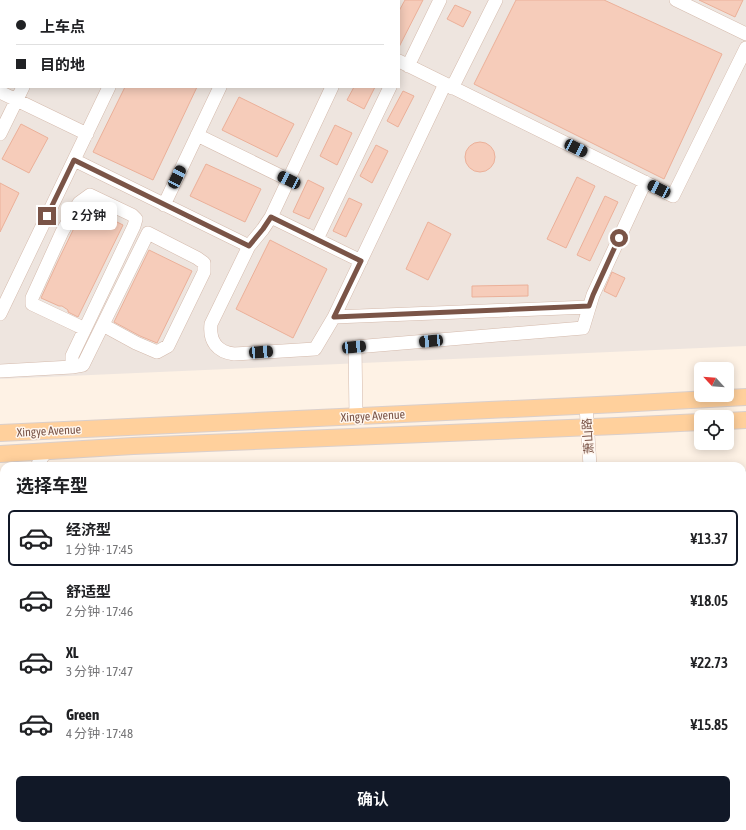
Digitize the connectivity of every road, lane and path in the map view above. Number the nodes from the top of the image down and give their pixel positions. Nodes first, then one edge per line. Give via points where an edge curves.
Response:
1 (440, 0) edge
2 (496, 0) edge
3 (676, 0) edge
4 (746, 34) edge
5 (746, 48) edge
6 (402, 65) edge
7 (448, 86) junction
8 (22, 88) edge
9 (109, 88) edge
10 (220, 88) edge
11 (332, 88) edge
12 (390, 88) edge
13 (0, 92) edge
14 (16, 100) junction
15 (0, 134) edge
16 (87, 134) junction
17 (197, 136) junction
18 (74, 160) junction
19 (289, 180) junction
20 (645, 182) junction
21 (164, 204) junction
22 (271, 217) junction
23 (134, 226) junction
24 (148, 233) junction
25 (317, 239) junction
26 (249, 246) junction
27 (361, 261) junction
28 (589, 306) junction
29 (0, 314) edge
30 (334, 317) junction
31 (103, 325) junction
32 (85, 329) junction
33 (72, 367) junction
34 (0, 371) edge
35 (746, 398) edge
36 (582, 406) junction
37 (356, 417) junction
38 (734, 420) edge
39 (746, 420) edge
40 (694, 422) edge
41 (584, 428) junction
42 (0, 433) edge
43 (46, 451) junction
44 (0, 454) edge
45 (39, 462) edge
46 (582, 462) edge
47 (589, 462) edge

1 - 6 street
2 - 7 street
3 - 4 street
5 - 20 street via 673,196
6 - 7 street
7 - 20 street
7 - 27 street
8 - 14 street
9 - 16 street
10 - 17 street
11 - 19 street
12 - 25 street
13 - 14 street
14 - 15 street
14 - 16 street
16 - 18 street
17 - 19 street
17 - 21 street
18 - 21 street
18 - 29 street
19 - 22 street
20 - 28 street
21 - 26 street
22 - 25 street
22 - 26 street
23 - 24 street
23 - 32 street
23 - 32 street via 136,219 132,215 90,195 79,203 62,232 32,298 32,304
24 - 31 street
24 - 31 street via 204,263 204,272 168,346 157,352
25 - 27 street
26 - 30 street via 211,324 212,338 220,350 234,354 316,349
27 - 30 street
28 - 30 street
28 - 37 street via 583,328 354,347
31 - 33 street via 83,365
32 - 33 street via 72,356
33 - 34 street
35 - 36 main road, Xingye Avenue
36 - 37 main road, Xingye Avenue
36 - 41 street, 萧山路
37 - 42 main road, Xingye Avenue
38 - 39 main road
40 - 41 main road, Xingye Avenue
41 - 43 main road, Xingye Avenue
41 - 46 street, 萧山路
41 - 47 street, 萧山路
43 - 44 main road, Xingye Avenue
43 - 45 street

